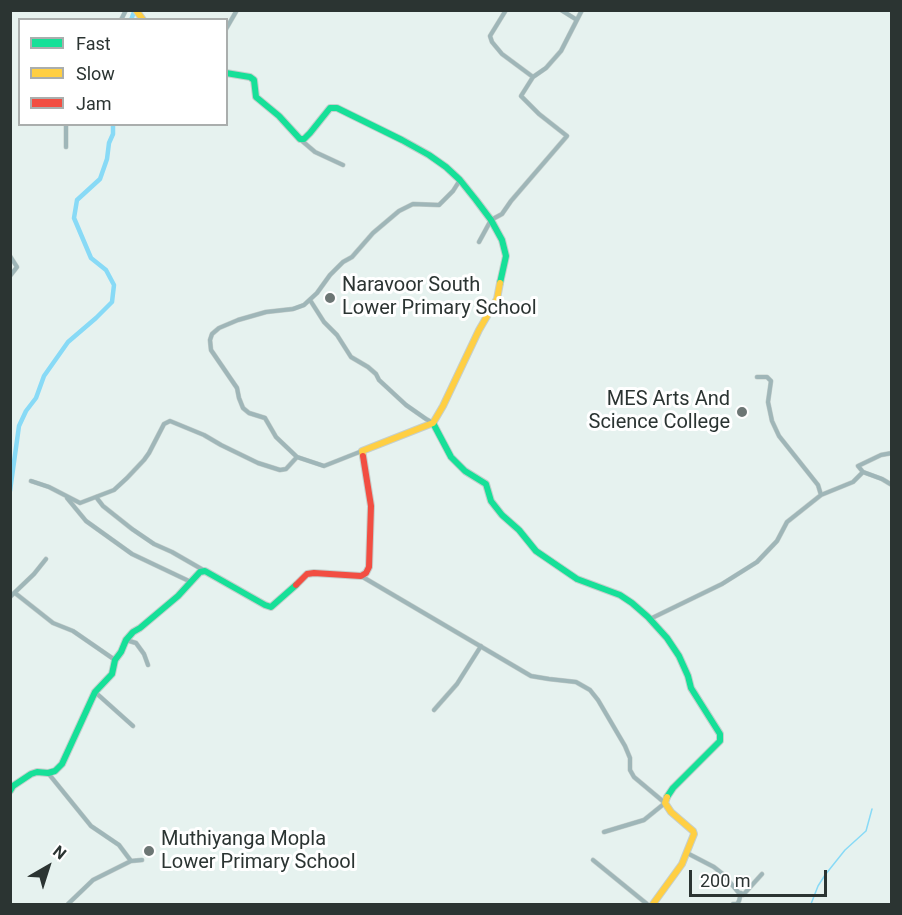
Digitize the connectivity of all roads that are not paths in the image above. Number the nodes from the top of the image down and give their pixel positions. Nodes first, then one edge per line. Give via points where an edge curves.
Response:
1 (237, 10) edge
2 (506, 10) edge
3 (561, 10) edge
4 (582, 10) edge
5 (577, 20) junction
6 (228, 26) edge
7 (228, 73) edge
8 (533, 77) junction
9 (66, 126) edge
10 (300, 140) junction
11 (66, 147) dead end
12 (343, 165) dead end
13 (460, 180) junction
14 (491, 220) junction
15 (479, 242) dead end
16 (10, 256) edge
17 (10, 276) edge
18 (310, 300) junction
19 (757, 377) dead end
20 (433, 423) junction
21 (362, 451) junction
22 (891, 453) edge
23 (297, 457) junction
24 (863, 472) junction
25 (31, 481) dead end
26 (891, 486) edge
27 (821, 495) junction
28 (66, 497) junction
29 (96, 497) junction
30 (46, 559) dead end
31 (205, 571) junction
32 (362, 576) junction
33 (192, 582) junction
34 (15, 593) junction
35 (10, 597) edge
36 (650, 619) junction
37 (126, 640) junction
38 (481, 646) junction
39 (115, 660) junction
40 (148, 665) dead end
41 (95, 692) junction
42 (434, 710) dead end
43 (133, 726) dead end
44 (48, 773) junction
45 (10, 791) edge
46 (666, 803) junction
47 (604, 832) dead end
48 (687, 853) junction
49 (142, 860) dead end
50 (593, 860) dead end
51 (131, 861) junction
52 (762, 874) dead end
53 (741, 893) junction
54 (68, 904) edge
55 (647, 904) edge
56 (653, 904) edge
57 (733, 904) edge

1 - 6 street
2 - 8 street via 490,36 492,42
3 - 5 street
4 - 5 street
5 - 8 street via 561,51
7 - 10 street via 254,80 256,97
8 - 14 street via 521,96 567,136 502,214
9 - 11 street
10 - 12 street
10 - 13 street via 330,108 337,108 429,155
13 - 14 street
13 - 18 street via 439,205 413,204 399,211 343,262
14 - 15 street
14 - 20 street via 506,256 497,299
16 - 17 street via 17,267
18 - 20 street via 351,357
18 - 23 street via 293,309 226,324 210,340 211,350 237,388 243,408 265,418 276,437
19 - 27 street via 766,376 771,381 768,402 772,421 779,436 818,485
20 - 21 street
20 - 36 street via 451,458 486,484 496,508 536,551 577,579 632,603
21 - 23 street via 324,466
21 - 32 street via 371,506 369,567
22 - 24 street via 859,464
23 - 29 street via 280,470 170,421 127,478 114,490
24 - 26 street
24 - 27 street via 853,482
25 - 28 street
27 - 36 street via 787,522 777,541 757,562 723,584
28 - 29 street via 80,503
28 - 33 street via 86,521 132,554
29 - 31 street via 132,530
30 - 34 street
31 - 32 street via 271,607 307,574
31 - 33 street
32 - 38 street
33 - 37 street
34 - 35 street
34 - 39 street via 53,623 73,631
36 - 46 street via 679,656 691,688 720,734 720,741 673,788
37 - 39 street
37 - 40 street via 136,643
38 - 42 street via 457,684
38 - 46 street via 531,676 576,682 590,690 625,746 634,777
39 - 41 street via 112,674
41 - 43 street
41 - 44 street via 62,764
44 - 45 street via 31,774
44 - 51 street via 91,826 119,845
46 - 47 street via 644,820
46 - 48 street via 693,831
48 - 53 street via 714,867
48 - 56 street
49 - 51 street
50 - 55 street
51 - 54 street via 93,880
52 - 53 street
53 - 57 street via 737,904

